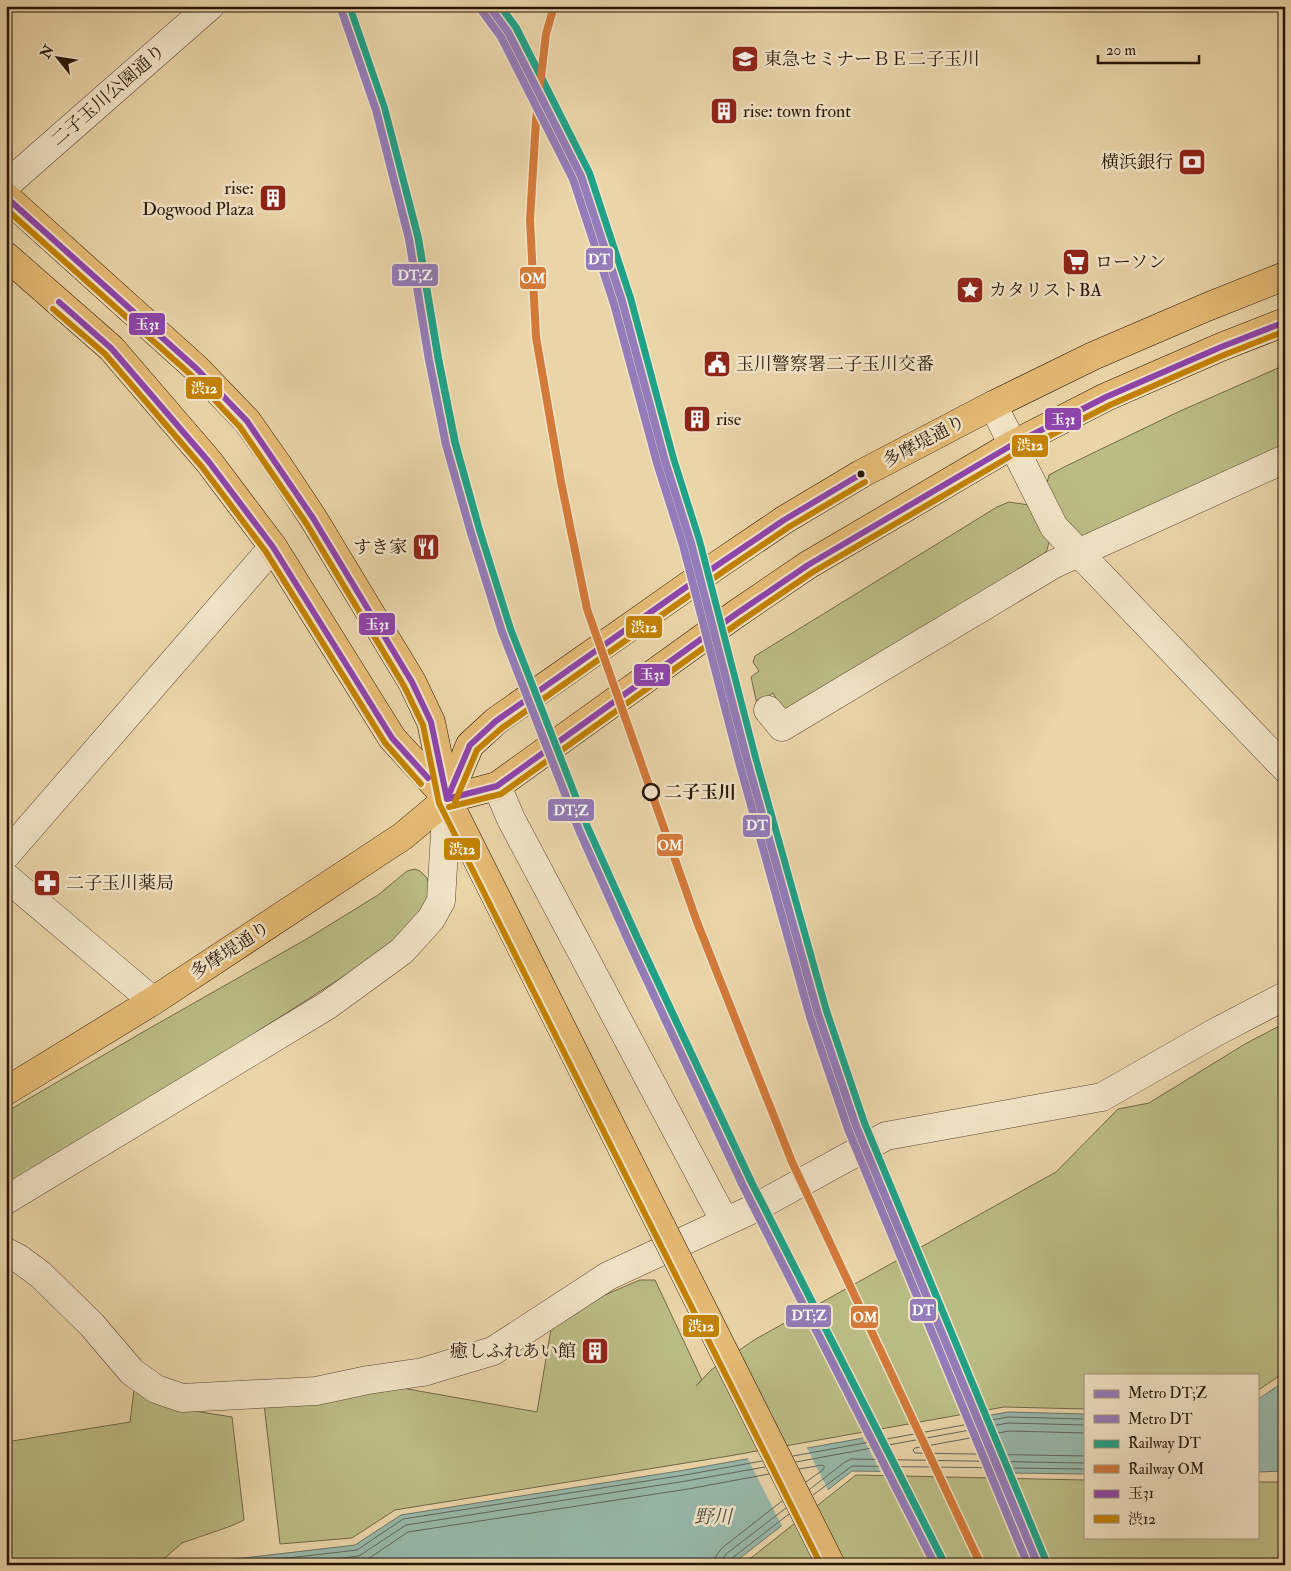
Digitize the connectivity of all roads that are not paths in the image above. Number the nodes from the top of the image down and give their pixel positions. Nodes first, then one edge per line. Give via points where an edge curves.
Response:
1 (210, 6) edge
2 (6, 185) edge
3 (6, 196) edge
4 (6, 256) edge
5 (1285, 276) edge
6 (1285, 322) edge
7 (992, 405) junction
8 (1012, 445) junction
9 (1285, 459) edge
10 (273, 547) junction
11 (1077, 552) junction
12 (768, 710) dead end
13 (1285, 768) edge
14 (497, 786) junction
15 (447, 798) junction
16 (6, 855) edge
17 (6, 877) edge
18 (1285, 996) edge
19 (152, 1001) junction
20 (6, 1091) edge
21 (6, 1200) edge
22 (725, 1222) junction
23 (6, 1252) edge
24 (831, 1565) edge

1 - 2 street, 二子玉川公園通り
3 - 15 main road via 197,370 247,421 313,518 412,682 431,722
4 - 10 main road via 111,348 209,462
5 - 7 main road, 多摩堤通り via 1093,356
6 - 8 main road, 多摩堤通り via 1221,346 1106,397
7 - 8 street
7 - 15 main road, 多摩堤通り via 861,474 784,520 514,707 470,745
8 - 11 street via 1054,527
8 - 14 main road, 多摩堤通り via 808,565
9 - 11 street
10 - 15 main road via 392,738
10 - 16 street
11 - 12 street via 782,727
11 - 13 street
14 - 15 main road, 多摩堤通り
14 - 22 street via 511,819
15 - 19 main road, 多摩堤通り via 402,836
15 - 21 street via 441,902 431,919 402,951 328,1005
15 - 24 main road, bridge
17 - 19 street
18 - 22 street via 1102,1097 886,1136
19 - 20 main road, 多摩堤通り
22 - 23 street via 608,1276 493,1351 423,1372 316,1392 182,1398 156,1389 132,1372 92,1325 41,1274

